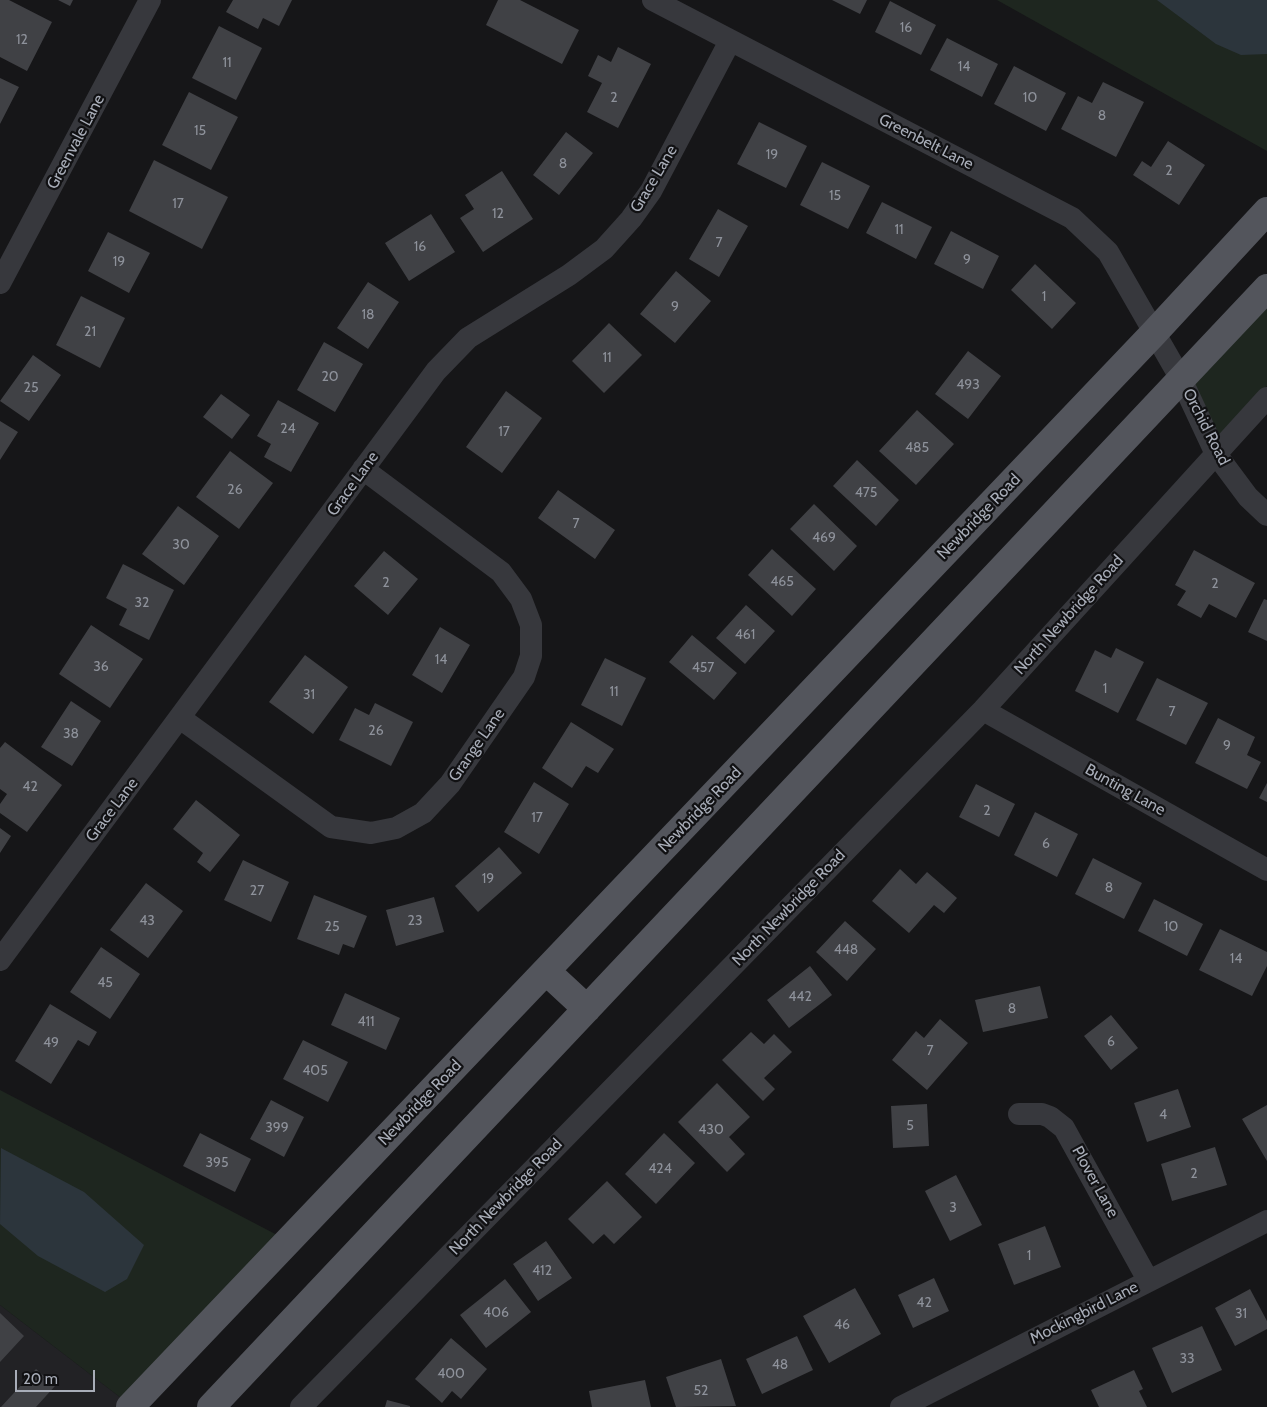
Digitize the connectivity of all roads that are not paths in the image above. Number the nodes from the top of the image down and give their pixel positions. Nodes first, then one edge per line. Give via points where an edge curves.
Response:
1 (150, 0) edge
2 (653, 0) edge
3 (730, 41) junction
4 (1267, 211) edge
5 (0, 283) edge
6 (1267, 288) edge
7 (1154, 333) junction
8 (1181, 379) junction
9 (1267, 398) edge
10 (1216, 454) junction
11 (363, 469) junction
12 (1267, 515) edge
13 (983, 710) junction
14 (180, 718) junction
15 (1267, 870) edge
16 (0, 960) edge
17 (546, 971) junction
18 (586, 1009) junction
19 (1019, 1114) dead end
20 (1267, 1220) edge
21 (1148, 1280) junction
22 (130, 1407) edge
23 (211, 1407) edge
24 (301, 1407) edge
25 (900, 1407) edge

1 - 5 street, Greenvale Lane
2 - 3 street, Greenbelt Lane
3 - 7 street, Greenbelt Lane via 1072,218 1108,252
3 - 11 street, Grace Lane via 651,191 631,219 604,248 569,275 468,338 436,371
4 - 7 main road, Newbridge Road
6 - 8 main road
7 - 8 street, Orchid Road
7 - 17 main road, Newbridge Road
8 - 10 street, Orchid Road
8 - 18 main road
9 - 10 street, North Newbridge Road
10 - 12 street, Orchid Road via 1248,497
10 - 13 street, North Newbridge Road
11 - 14 street, Grace Lane
11 - 14 street, Grange Lane via 501,572 521,599 531,625 531,656 524,677 450,784 423,813 396,828 372,833 331,827
13 - 15 street, Bunting Lane
13 - 24 street, North Newbridge Road
14 - 16 street, Grace Lane
17 - 18 main road
17 - 22 main road, Newbridge Road
18 - 23 main road
19 - 21 street, Plover Lane via 1042,1114 1064,1128
20 - 21 street, Mockingbird Lane
21 - 25 street, Mockingbird Lane

